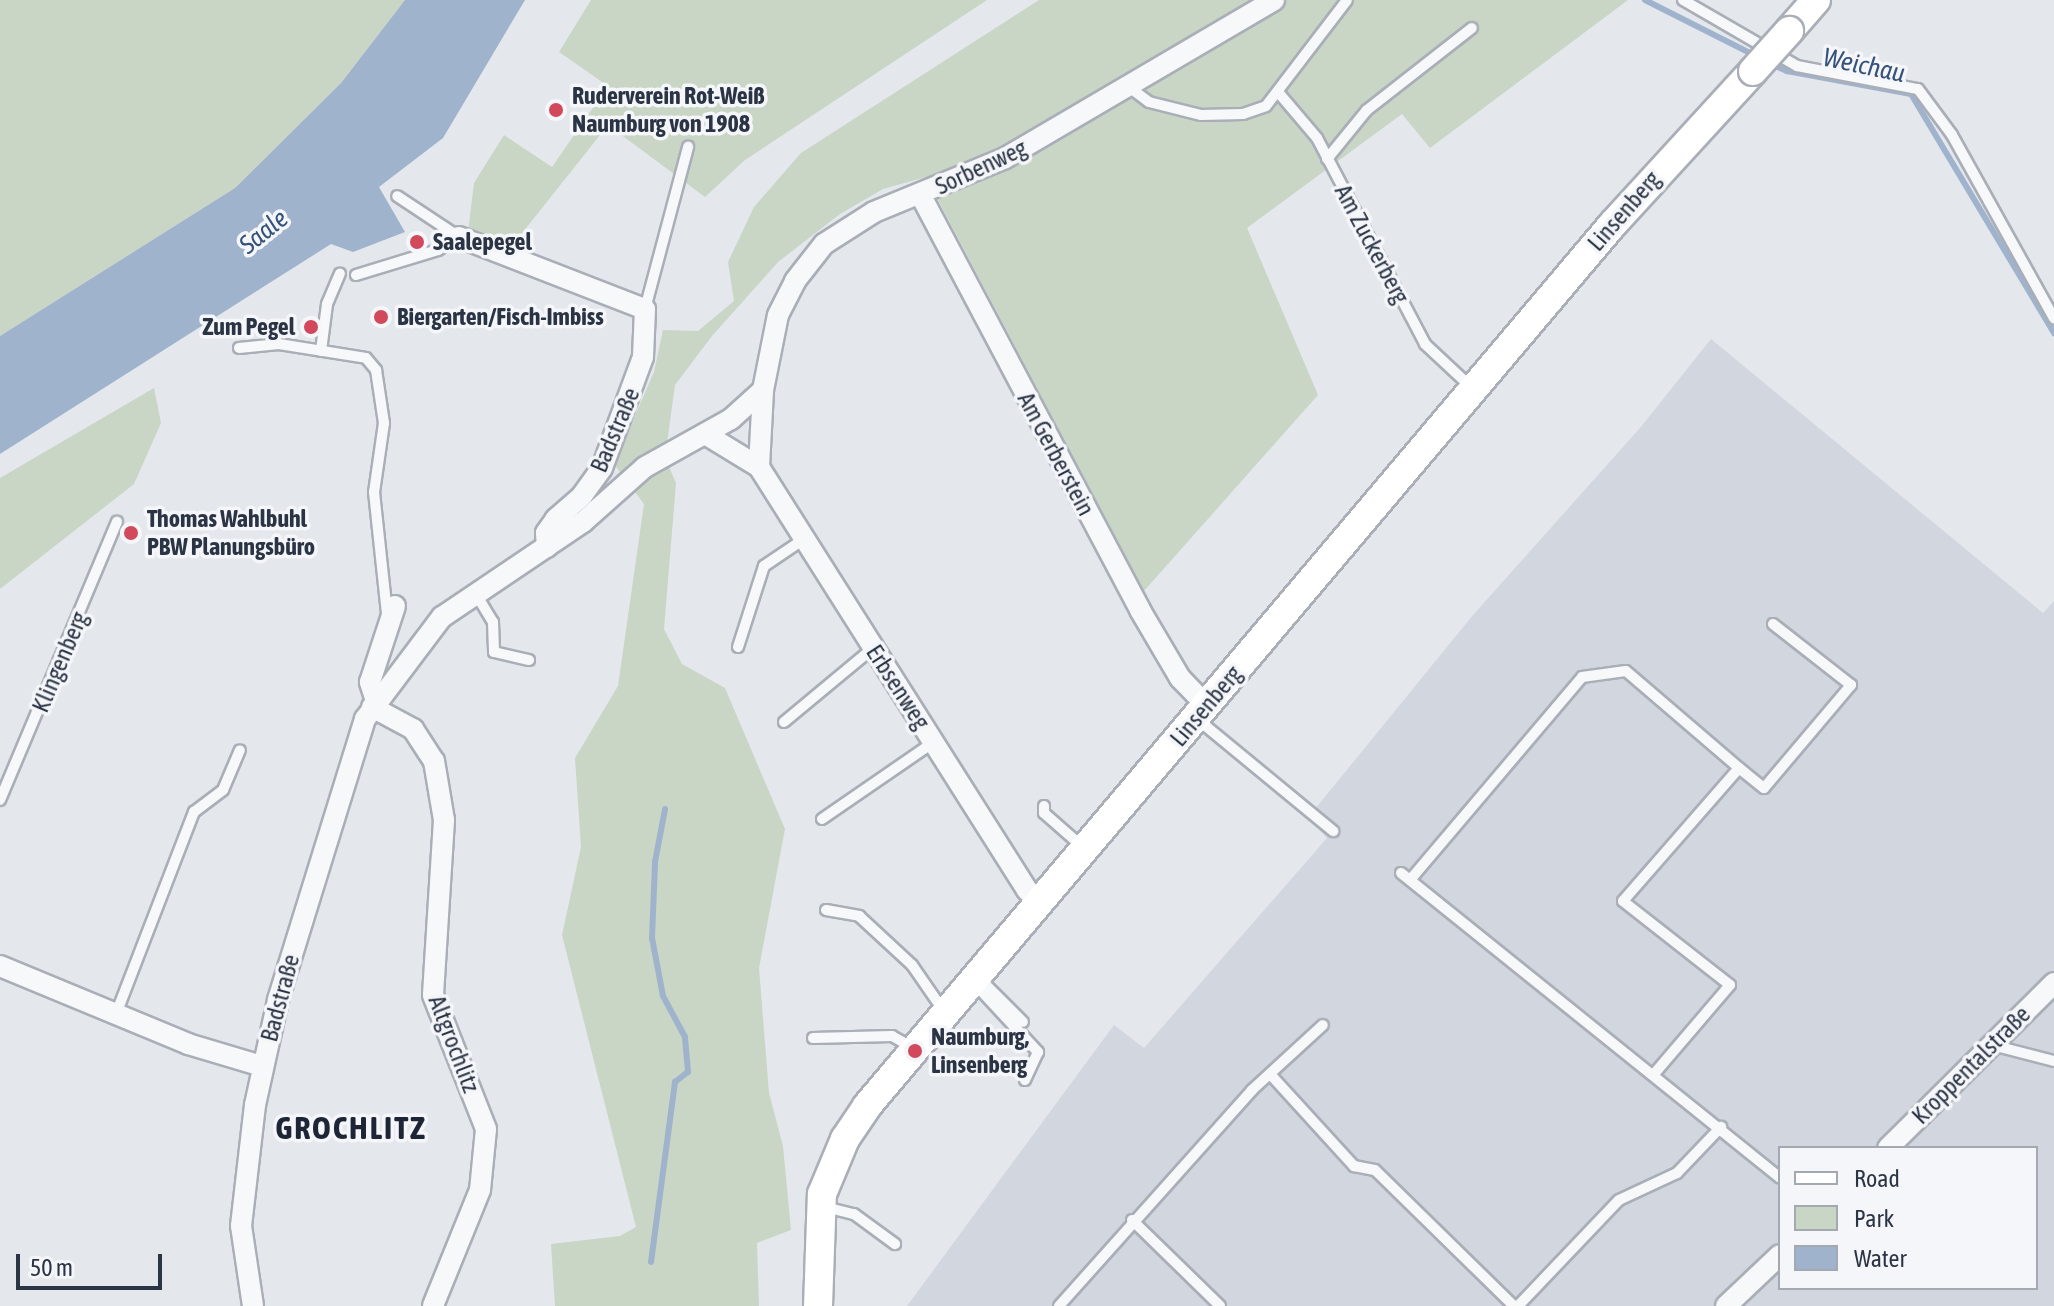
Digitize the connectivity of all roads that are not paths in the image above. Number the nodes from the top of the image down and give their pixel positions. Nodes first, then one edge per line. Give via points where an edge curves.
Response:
1 (1274, 0) edge
2 (1347, 0) edge
3 (1683, 0) edge
4 (1816, 0) edge
5 (1472, 28) dead end
6 (1129, 87) junction
7 (1278, 92) junction
8 (688, 147) dead end
9 (1327, 159) junction
10 (920, 194) junction
11 (397, 196) dead end
12 (459, 237) junction
13 (340, 274) dead end
14 (356, 275) dead end
15 (645, 309) junction
16 (2054, 318) edge
17 (239, 348) dead end
18 (321, 351) junction
19 (1473, 389) junction
20 (763, 390) junction
21 (705, 434) junction
22 (759, 467) junction
23 (117, 522) dead end
24 (804, 539) junction
25 (547, 547) junction
26 (476, 594) junction
27 (392, 613) joint
28 (1773, 624) dead end
29 (738, 647) dead end
30 (873, 648) junction
31 (529, 660) dead end
32 (374, 704) junction
33 (1201, 712) junction
34 (784, 722) dead end
35 (934, 742) junction
36 (240, 750) dead end
37 (1739, 768) junction
38 (0, 800) edge
39 (1044, 806) dead end
40 (822, 819) dead end
41 (1333, 831) dead end
42 (1086, 850) junction
43 (1041, 904) junction
44 (826, 910) dead end
45 (0, 966) edge
46 (976, 980) junction
47 (2054, 983) edge
48 (116, 1014) junction
49 (946, 1015) junction
50 (1023, 1022) dead end
51 (1323, 1025) dead end
52 (813, 1038) dead end
53 (1992, 1045) junction
54 (915, 1051) junction
55 (2054, 1061) edge
56 (262, 1066) junction
57 (1270, 1074) junction
58 (1654, 1074) junction
59 (1025, 1080) dead end
60 (1721, 1127) junction
61 (1890, 1146) edge
62 (1778, 1176) edge
63 (819, 1207) junction
64 (1132, 1220) junction
65 (895, 1244) dead end
66 (1778, 1257) edge
67 (253, 1306) edge
68 (433, 1306) edge
69 (818, 1306) edge
70 (1059, 1306) edge
71 (1220, 1306) edge
72 (1516, 1306) edge
73 (1726, 1306) edge

1 - 6 street, Sorbenweg
2 - 7 lane
3 - 16 lane via 1797,66 1918,89 1952,135
4 - 19 main road, Linsenberg, bridge via 1682,145
5 - 9 lane via 1367,110
6 - 7 lane via 1149,102 1201,115 1243,114 1266,106
6 - 10 street, Sorbenweg via 1005,158
7 - 9 lane, Am Zuckerberg via 1317,138
8 - 15 lane via 680,160
9 - 19 lane, Am Zuckerberg via 1425,344
10 - 20 street, Sorbenweg via 853,223 809,260 778,315
10 - 33 street, Am Gerberstein via 1140,610
11 - 12 lane
12 - 14 lane via 438,250
12 - 15 street
13 - 18 lane via 327,304
15 - 25 street, Badstraße via 643,357 602,468 546,533
17 - 18 lane, Badstraße via 279,344
18 - 27 lane, Badstraße via 366,358 382,385 384,423 374,492
19 - 33 main road, Linsenberg
20 - 21 street
20 - 22 street, Sorbenweg
21 - 22 street
21 - 25 street via 645,467
22 - 24 street, Erbsenweg
23 - 38 lane, Klingenberg
24 - 29 lane via 764,566
24 - 30 street, Erbsenweg
25 - 26 street, Badstraße
26 - 31 lane via 493,622 494,652
26 - 32 street, Badstraße via 433,626
27 - 32 street, Badstraße via 370,682
28 - 37 lane via 1851,685 1764,788
30 - 34 lane
30 - 35 street, Erbsenweg
32 - 56 street, Badstraße via 348,761
32 - 68 street, Altgrochlitz via 413,729 437,771 443,833 433,995 486,1129 480,1190
33 - 41 lane
33 - 42 main road, Linsenberg
35 - 40 lane
35 - 43 street, Erbsenweg
36 - 48 lane via 223,790 194,812
37 - 58 lane via 1623,901 1730,985
37 - 58 lane via 1626,671 1582,677 1405,877
39 - 42 lane via 1044,813
42 - 43 main road, Linsenberg
43 - 46 main road, Linsenberg
44 - 49 lane via 859,916 912,965
45 - 48 street
46 - 49 main road, Linsenberg
46 - 50 lane
46 - 59 lane via 1038,1052
47 - 53 street, Kroppentalstraße
48 - 56 street
49 - 54 main road, Linsenberg
51 - 57 lane
52 - 54 lane via 892,1036
53 - 55 lane
53 - 61 street, Kroppentalstraße
54 - 63 main road, Linsenberg via 855,1122 826,1179
56 - 67 street, Badstraße via 241,1226
57 - 64 lane
57 - 72 lane via 1354,1166 1375,1170
58 - 60 lane
60 - 62 lane
60 - 72 lane via 1677,1173 1619,1200
63 - 65 lane via 854,1214
63 - 69 main road, Linsenberg
64 - 70 lane
64 - 71 lane
66 - 73 street

